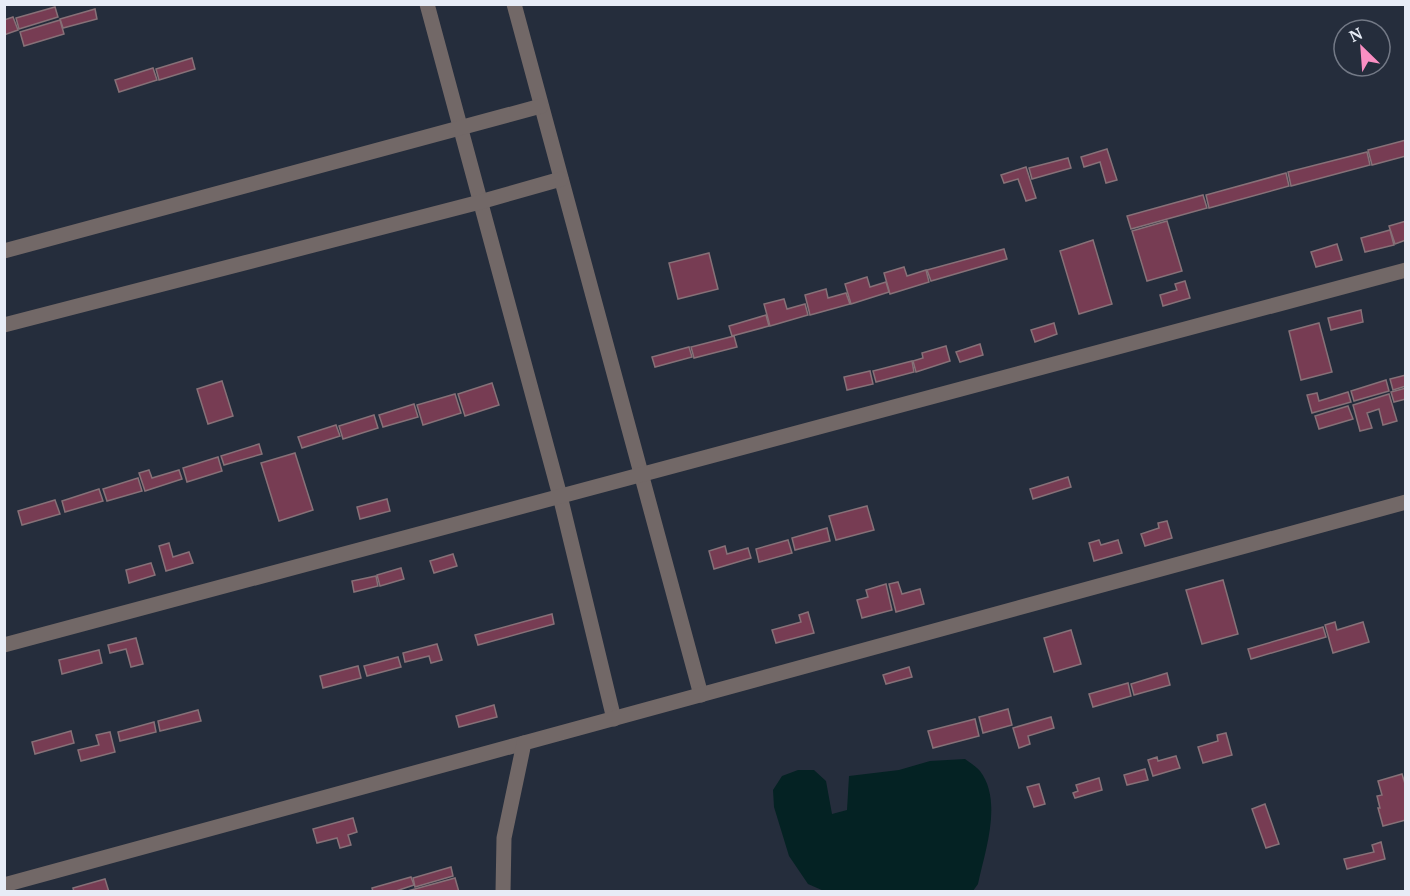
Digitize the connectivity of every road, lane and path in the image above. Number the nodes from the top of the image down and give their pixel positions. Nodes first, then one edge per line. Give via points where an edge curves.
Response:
1 (427, 4) edge
2 (514, 4) edge
3 (541, 106) junction
4 (460, 129) junction
5 (561, 179) junction
6 (480, 202) junction
7 (4, 251) edge
8 (1406, 270) edge
9 (4, 325) edge
10 (641, 475) junction
11 (560, 496) junction
12 (1406, 502) edge
13 (4, 645) edge
14 (701, 695) junction
15 (614, 718) junction
16 (524, 743) junction
17 (4, 885) edge
18 (503, 891) edge

1 - 4 street
2 - 3 street
3 - 4 street
3 - 5 street
4 - 6 street
4 - 7 street
5 - 6 street
5 - 10 street
6 - 9 street
6 - 11 street
8 - 10 street
10 - 11 street
10 - 14 street
11 - 13 street
11 - 15 street
12 - 14 street
14 - 15 street
15 - 16 street
16 - 17 street
16 - 18 street via 504,838

